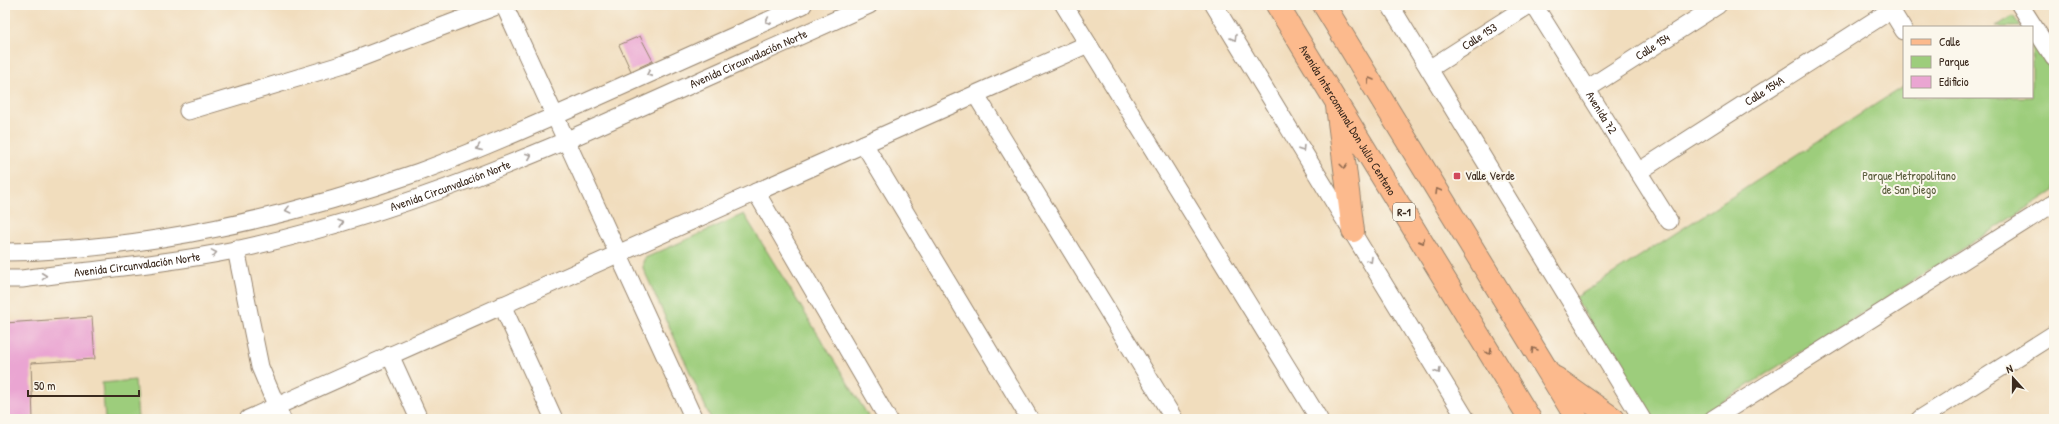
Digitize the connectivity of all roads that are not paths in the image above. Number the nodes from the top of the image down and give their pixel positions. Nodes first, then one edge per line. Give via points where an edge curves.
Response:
1 (499, 5) edge
2 (504, 5) edge
3 (803, 5) edge
4 (869, 5) edge
5 (1064, 5) edge
6 (1214, 5) edge
7 (1277, 5) edge
8 (1324, 5) edge
9 (1390, 5) edge
10 (1529, 5) edge
11 (1534, 5) edge
12 (1718, 5) edge
13 (2020, 5) edge
14 (1889, 7) edge
15 (1903, 29) edge
16 (1088, 44) junction
17 (2054, 58) edge
18 (1429, 69) junction
19 (1587, 89) junction
20 (976, 95) junction
21 (1336, 99) junction
22 (188, 112) dead end
23 (554, 116) junction
24 (565, 141) junction
25 (864, 144) junction
26 (1638, 172) junction
27 (756, 192) junction
28 (2054, 202) edge
29 (1669, 221) dead end
30 (1353, 231) junction
31 (236, 250) junction
32 (5, 252) edge
33 (619, 254) junction
34 (5, 279) edge
35 (502, 305) junction
36 (2054, 334) edge
37 (390, 355) junction
38 (1548, 373) junction
39 (279, 413) edge
40 (1462, 418) edge
41 (248, 419) edge
42 (419, 419) edge
43 (554, 419) edge
44 (694, 419) edge
45 (888, 419) edge
46 (1030, 419) edge
47 (1174, 419) edge
48 (1319, 419) edge
49 (1530, 419) edge
50 (1577, 419) edge
51 (1614, 419) edge
52 (1642, 419) edge
53 (1713, 419) edge
54 (1920, 419) edge

1 - 22 street via 344,64
2 - 23 street
3 -> 23 street, Avenida Circunvalación Norte
4 - 24 street, Avenida Circunvalación Norte
5 - 16 street
6 -> 30 street
7 - 21 main road, Avenida Intercomunal Don Julio Centeno / R-1
38 -> 8 main road
9 - 18 street
10 - 18 street, Calle 153
11 - 19 street, Avenida 72
12 - 19 street, Calle 154
13 - 17 street
14 - 15 street
14 - 26 street, Calle 154A
16 - 20 street
16 - 48 street
18 - 52 street
19 - 26 street, Avenida 72
20 - 25 street
20 - 47 street
21 -> 30 main road
21 -> 49 main road, Avenida Intercomunal Don Julio Centeno / R-1
23 - 24 street
23 -> 32 street, Avenida Circunvalación Norte via 504,139 418,172 332,199 231,225 156,239
31 -> 24 street, Avenida Circunvalación Norte via 327,227 395,206
24 - 33 street
25 - 27 street
25 - 46 street
26 - 29 street, Avenida 72
27 - 33 street
27 - 45 street
28 - 53 street
30 -> 40 street
34 -> 31 street, Avenida Circunvalación Norte via 160,262
31 - 39 street via 260,367
33 - 35 street
33 - 44 street
35 - 37 street
35 - 43 street
36 - 54 street
37 - 39 street
37 - 42 street
38 - 50 main road
38 - 51 main road
39 - 41 street

